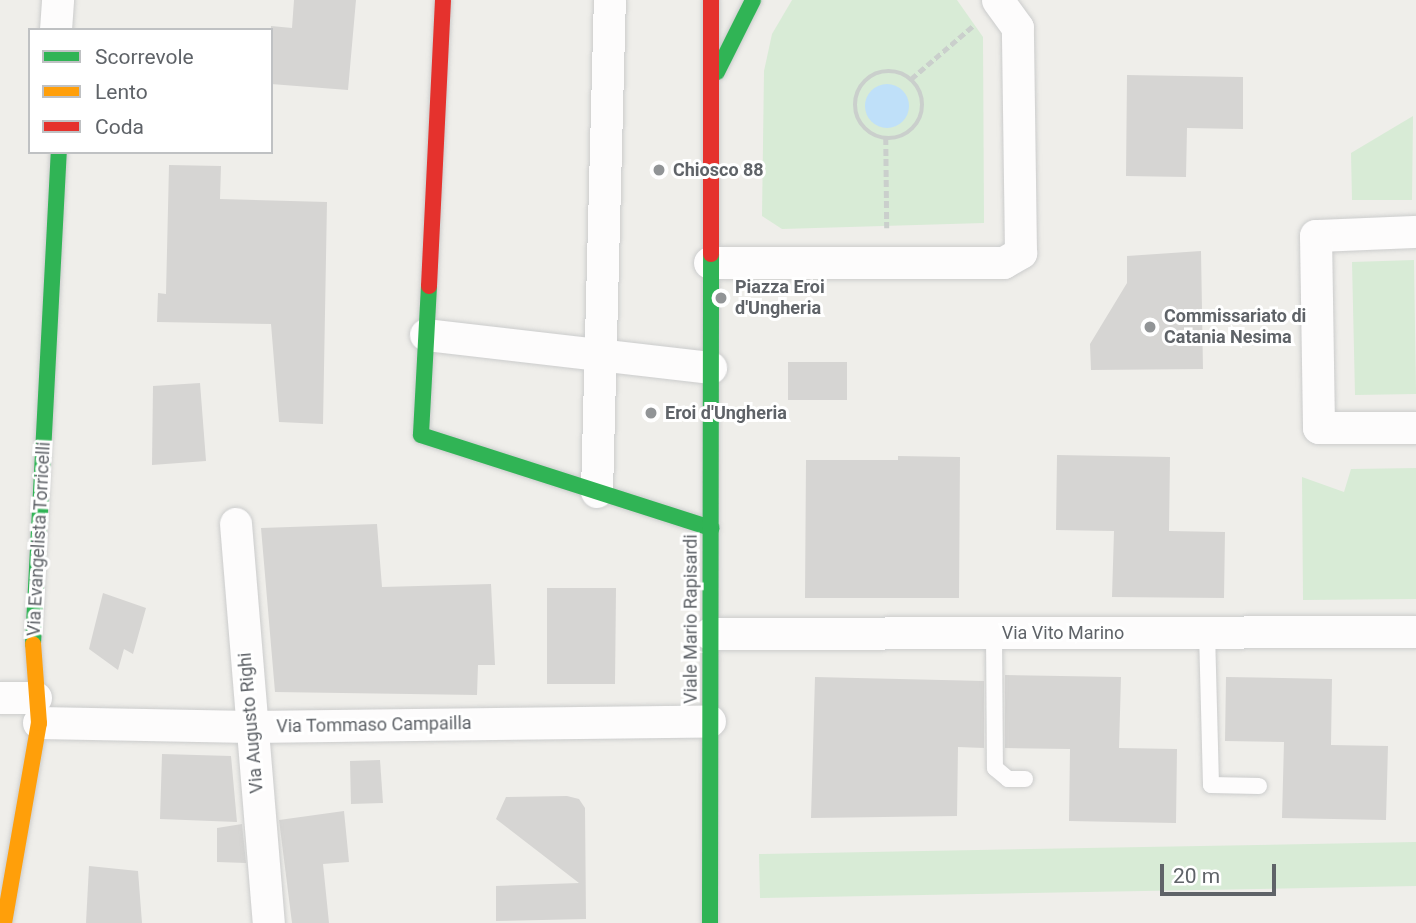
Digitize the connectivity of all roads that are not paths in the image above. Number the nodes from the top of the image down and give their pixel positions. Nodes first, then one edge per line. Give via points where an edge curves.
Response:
1 (58, 0) edge
2 (443, 0) edge
3 (610, 0) edge
4 (711, 0) edge
5 (753, 0) edge
6 (987, 11) edge
7 (56, 28) edge
8 (712, 83) junction
9 (59, 154) edge
10 (1416, 232) edge
11 (710, 263) junction
12 (426, 335) junction
13 (601, 355) junction
14 (711, 368) junction
15 (1416, 428) edge
16 (597, 492) junction
17 (236, 524) dead end
18 (711, 528) junction
19 (1207, 632) junction
20 (1416, 632) edge
21 (994, 633) junction
22 (710, 634) junction
23 (0, 698) edge
24 (38, 710) junction
25 (710, 721) junction
26 (251, 727) junction
27 (1025, 779) dead end
28 (1259, 786) dead end
29 (4, 923) edge
30 (269, 923) edge
31 (710, 923) edge

1 - 7 street
2 - 12 street
3 - 13 street
4 - 8 street, Viale Mario Rapisardi
5 - 8 street
6 - 11 street via 1018,28 1021,253 1004,263
8 - 11 street, Viale Mario Rapisardi
9 - 24 street, Via Evangelista Torricelli via 32,631
10 - 15 street via 1316,236 1319,428
11 - 14 street, Viale Mario Rapisardi
12 - 13 street
12 - 16 street via 421,435
13 - 14 street
13 - 16 street
14 - 18 street, Viale Mario Rapisardi
16 - 18 street
17 - 26 street, Via Augusto Righi
18 - 22 street, Viale Mario Rapisardi
19 - 20 street, Via Vito Marino
19 - 21 street, Via Vito Marino
19 - 28 lane via 1211,785
21 - 22 street, Via Vito Marino
21 - 27 lane via 995,768 1008,779
22 - 25 street, Viale Mario Rapisardi
23 - 24 street, Via Tommaso Campailla
24 - 26 street, Via Tommaso Campailla
24 - 29 street, Via Evangelista Torricelli
25 - 26 street, Via Tommaso Campailla
25 - 31 street, Viale Mario Rapisardi
26 - 30 street, Via Augusto Righi

